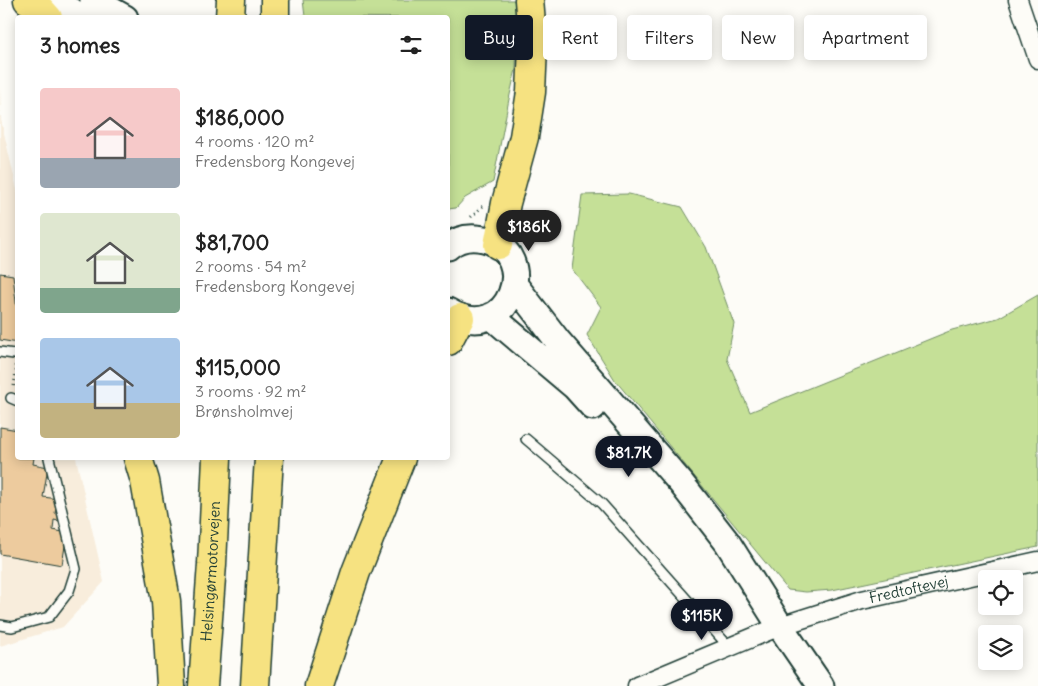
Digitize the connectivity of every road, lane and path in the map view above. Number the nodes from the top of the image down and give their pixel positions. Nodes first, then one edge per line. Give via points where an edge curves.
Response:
1 (28, 0) edge
2 (49, 0) edge
3 (85, 0) edge
4 (93, 0) edge
5 (231, 0) edge
6 (274, 0) edge
7 (529, 0) edge
8 (1018, 0) edge
9 (46, 15) edge
10 (80, 15) edge
11 (86, 15) edge
12 (119, 15) edge
13 (230, 15) edge
14 (275, 15) edge
15 (1038, 59) edge
16 (450, 243) edge
17 (498, 245) junction
18 (514, 284) junction
19 (491, 316) junction
20 (452, 323) edge
21 (0, 352) edge
22 (14, 354) joint
23 (15, 362) edge
24 (15, 386) edge
25 (14, 400) edge
26 (526, 439) dead end
27 (50, 460) edge
28 (139, 460) edge
29 (217, 460) edge
30 (269, 460) edge
31 (399, 460) edge
32 (1038, 562) edge
33 (0, 625) edge
34 (780, 626) junction
35 (729, 647) junction
36 (171, 686) edge
37 (203, 686) edge
38 (255, 686) edge
39 (319, 686) edge
40 (637, 686) edge
41 (822, 686) edge

1 - 9 highway
2 - 10 street
3 - 11 street
4 - 12 street
5 - 13 highway
6 - 14 highway
7 - 17 highway via 533,47 531,92
8 - 15 street
16 - 17 street via 476,237
17 - 18 street via 512,263
18 - 19 street via 510,298
18 - 34 street via 558,341 722,534
19 - 20 street
19 - 34 street via 575,387
21 - 22 lane
22 - 23 path
24 - 25 path
26 - 35 lane via 602,504
27 - 33 lane via 76,569 68,591 48,617 12,627
28 - 36 highway via 166,601
29 - 37 highway, Helsingørmotorvejen
30 - 38 highway
31 - 39 highway via 356,572
32 - 34 street, Fredtoftevej via 862,600
34 - 35 street, Fredtoftevej
34 - 41 street
35 - 40 street, Fredtoftevej

